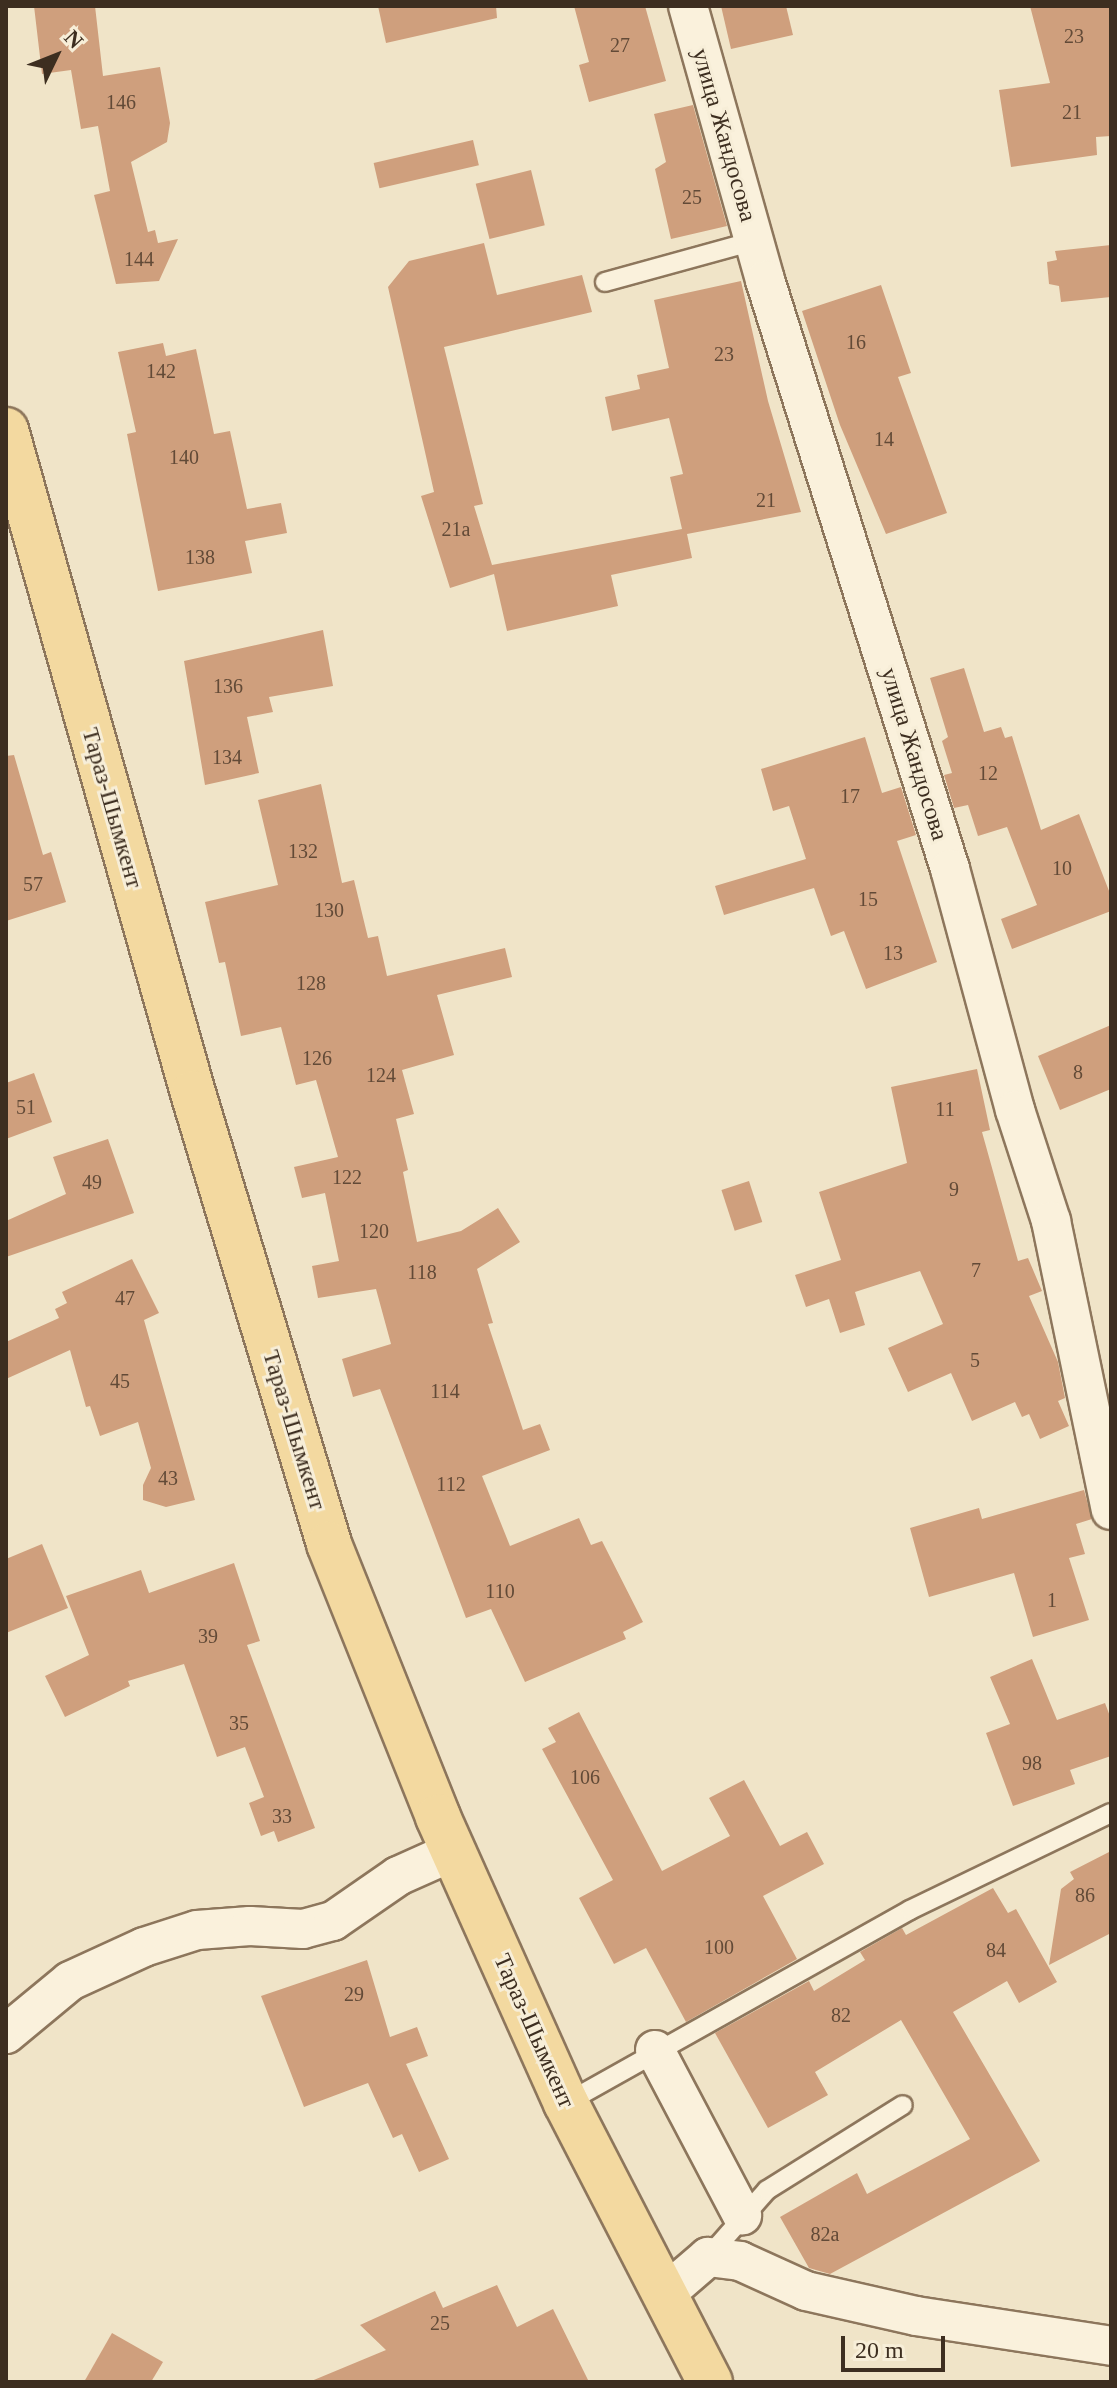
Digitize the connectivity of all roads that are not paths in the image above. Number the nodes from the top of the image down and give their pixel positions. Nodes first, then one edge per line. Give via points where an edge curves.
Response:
1 (688, 6) edge
2 (754, 241) junction
3 (605, 282) dead end
4 (6, 430) edge
5 (1111, 1510) edge
6 (1111, 1813) edge
7 (454, 1851) junction
8 (6, 2034) edge
9 (655, 2050) junction
10 (566, 2103) junction
11 (903, 2105) dead end
12 (742, 2215) junction
13 (708, 2257) junction
14 (665, 2294) junction
15 (1111, 2346) edge
16 (710, 2382) edge

1 - 2 street, улица Жандосова
2 - 3 lane
2 - 5 street, улица Жандосова via 950,869 1051,1221
4 - 7 main road, Тараз-Шымкент via 193,1093 329,1544
6 - 9 lane via 910,1910 692,2036
7 - 8 street via 376,1889 333,1921 303,1929 197,1930 144,1947 70,1981
7 - 10 main road, Тараз-Шымкент
9 - 10 lane
9 - 12 street
10 - 14 main road, Тараз-Шымкент
11 - 12 lane via 807,2161
12 - 13 lane
13 - 14 street
13 - 15 street via 740,2261 806,2291 902,2313
14 - 16 main road, Тараз-Шымкент

